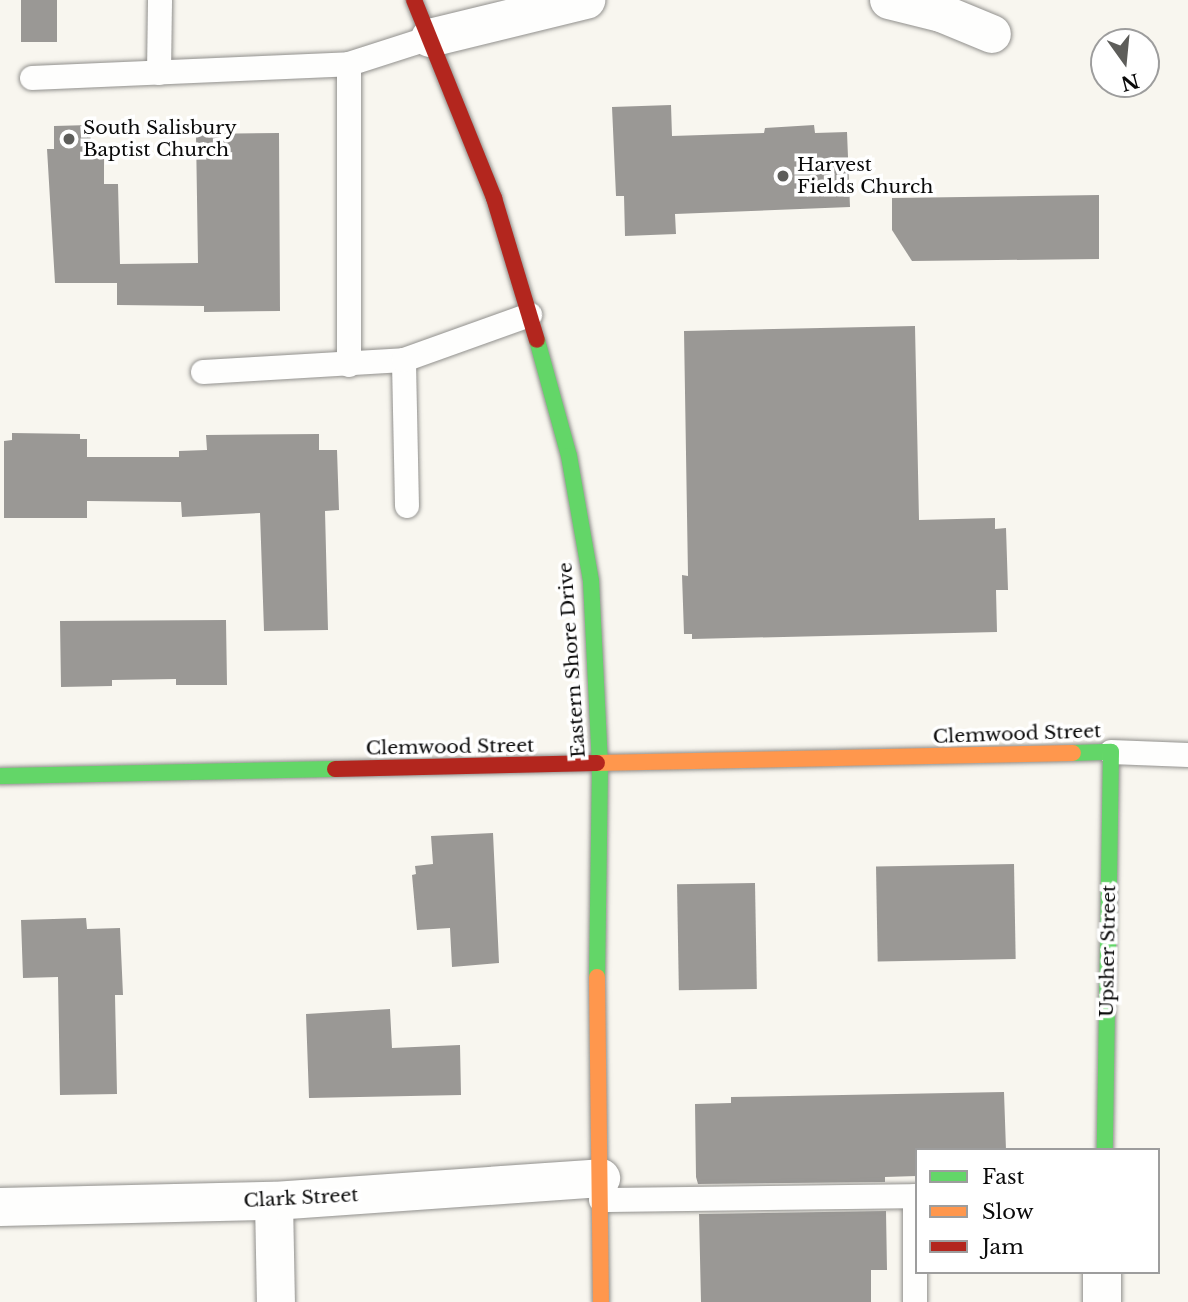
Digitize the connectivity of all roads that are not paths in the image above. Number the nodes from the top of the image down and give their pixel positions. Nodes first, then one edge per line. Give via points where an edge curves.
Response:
1 (160, 0) edge
2 (414, 0) edge
3 (586, 0) edge
4 (889, 0) edge
5 (992, 34) dead end
6 (430, 38) junction
7 (349, 64) junction
8 (159, 73) junction
9 (33, 78) dead end
10 (530, 315) junction
11 (404, 360) junction
12 (349, 365) junction
13 (203, 372) dead end
14 (407, 506) dead end
15 (1111, 752) junction
16 (1188, 755) edge
17 (600, 765) junction
18 (0, 776) edge
19 (1105, 1148) edge
20 (601, 1189) junction
21 (274, 1200) junction
22 (0, 1207) edge
23 (1102, 1274) edge
24 (276, 1302) edge
25 (601, 1302) edge
26 (915, 1302) edge
27 (1101, 1302) edge

1 - 8 lane
2 - 6 street, Eastern Shore Drive
3 - 6 street
4 - 5 street via 941,13
6 - 7 lane
6 - 10 street, Eastern Shore Drive via 494,198
7 - 8 lane
7 - 12 lane
8 - 9 lane
10 - 11 lane
10 - 17 street, Eastern Shore Drive via 569,456 591,581
11 - 12 lane
11 - 14 lane
12 - 13 lane
15 - 16 lane
15 - 17 street, Clemwood Street
15 - 19 street, Upsher Street
17 - 18 street, Clemwood Street
17 - 20 street, Eastern Shore Drive via 596,1061
20 - 21 street, Clark Street
20 - 25 street, Eastern Shore Drive
20 - 26 lane via 915,1196
21 - 22 street, Clark Street
21 - 24 street
23 - 27 street

